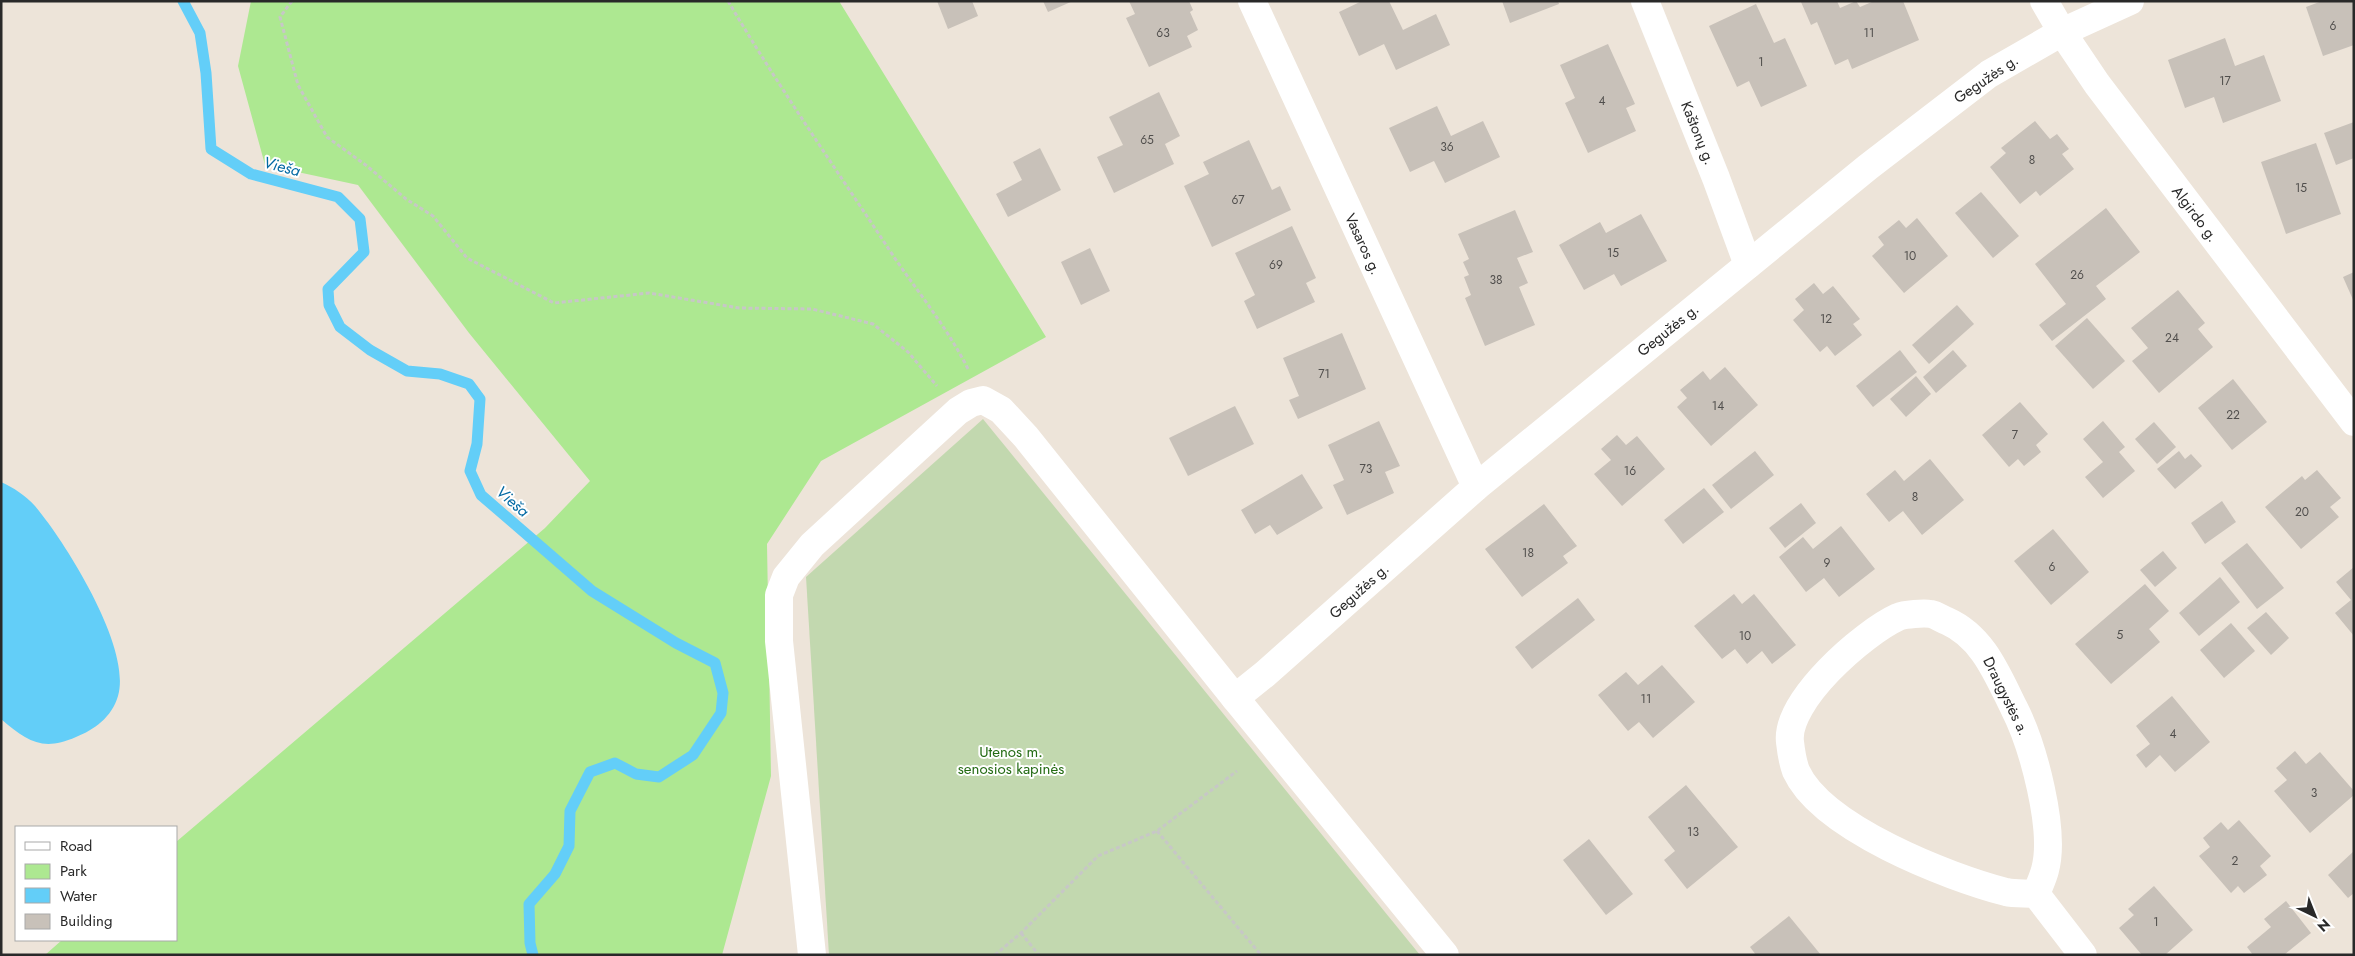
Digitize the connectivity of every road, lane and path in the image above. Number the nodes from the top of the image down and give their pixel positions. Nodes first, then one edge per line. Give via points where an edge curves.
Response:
1 (292, 1) edge
2 (728, 1) edge
3 (1252, 1) edge
4 (1645, 1) edge
5 (2044, 1) edge
6 (2130, 1) edge
7 (2062, 32) junction
8 (1748, 265) junction
9 (983, 400) junction
10 (958, 412) junction
11 (2354, 422) edge
12 (1476, 487) junction
13 (1235, 698) junction
14 (1237, 770) dead end
15 (1157, 831) junction
16 (2036, 894) junction
17 (1021, 933) junction
18 (812, 955) edge
19 (995, 955) edge
20 (1039, 955) edge
21 (1261, 955) edge
22 (1445, 955) edge
23 (2083, 955) edge

1 - 10 path via 280,17 298,85 326,137 433,216 466,258 554,303 649,293 739,308 812,309 873,324 908,352
2 - 9 path via 761,58 957,346
3 - 12 street, Vasaros g.
4 - 8 street, Kaštonų g.
5 - 7 street, Algirdo g.
6 - 7 street, Gegužės g.
7 - 8 street, Gegužės g. via 1989,74
7 - 11 street, Algirdo g. via 2097,84
8 - 12 street, Gegužės g.
9 - 10 street
9 - 13 street via 1000,410 1026,437
10 - 18 street via 812,545 786,577 779,595 779,641
12 - 13 street, Gegužės g.
13 - 22 street
14 - 15 path
15 - 17 path via 1098,856
15 - 21 path
16 - 16 street, Draugystės a. via 2045,869 2048,838 2031,748 2019,718 1986,654 1961,627 1931,614 1899,617 1861,642 1823,675 1798,708 1789,740 1796,771 1817,799 1852,826 1894,850 2008,892
16 - 23 street
17 - 19 path
17 - 20 path

